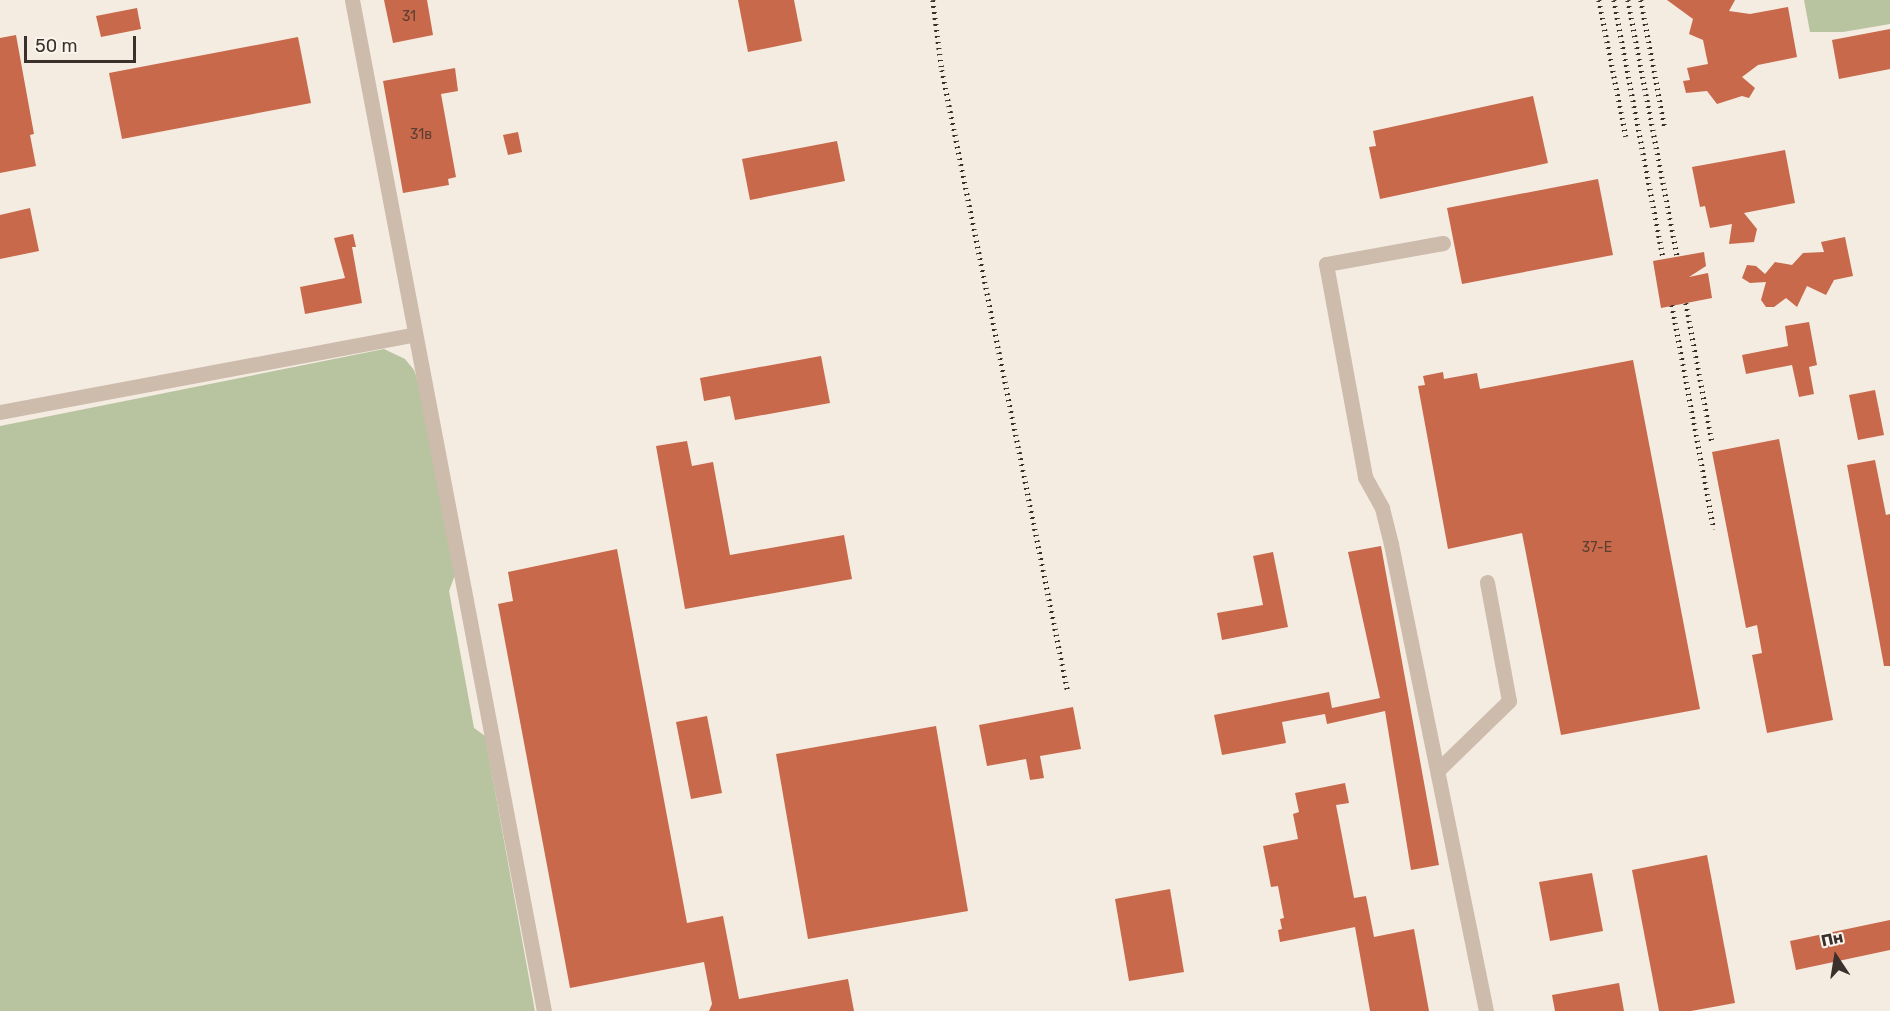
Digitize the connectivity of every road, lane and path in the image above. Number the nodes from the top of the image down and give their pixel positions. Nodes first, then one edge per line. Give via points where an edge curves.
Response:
1 (352, 0) edge
2 (1443, 243) dead end
3 (415, 334) junction
4 (0, 412) edge
5 (1488, 582) dead end
6 (1438, 770) junction
7 (544, 1011) edge
8 (1486, 1011) edge

1 - 3 street
2 - 6 street via 1326,264 1365,477 1382,508
3 - 4 street
3 - 7 street
5 - 6 street via 1509,701
6 - 8 street

